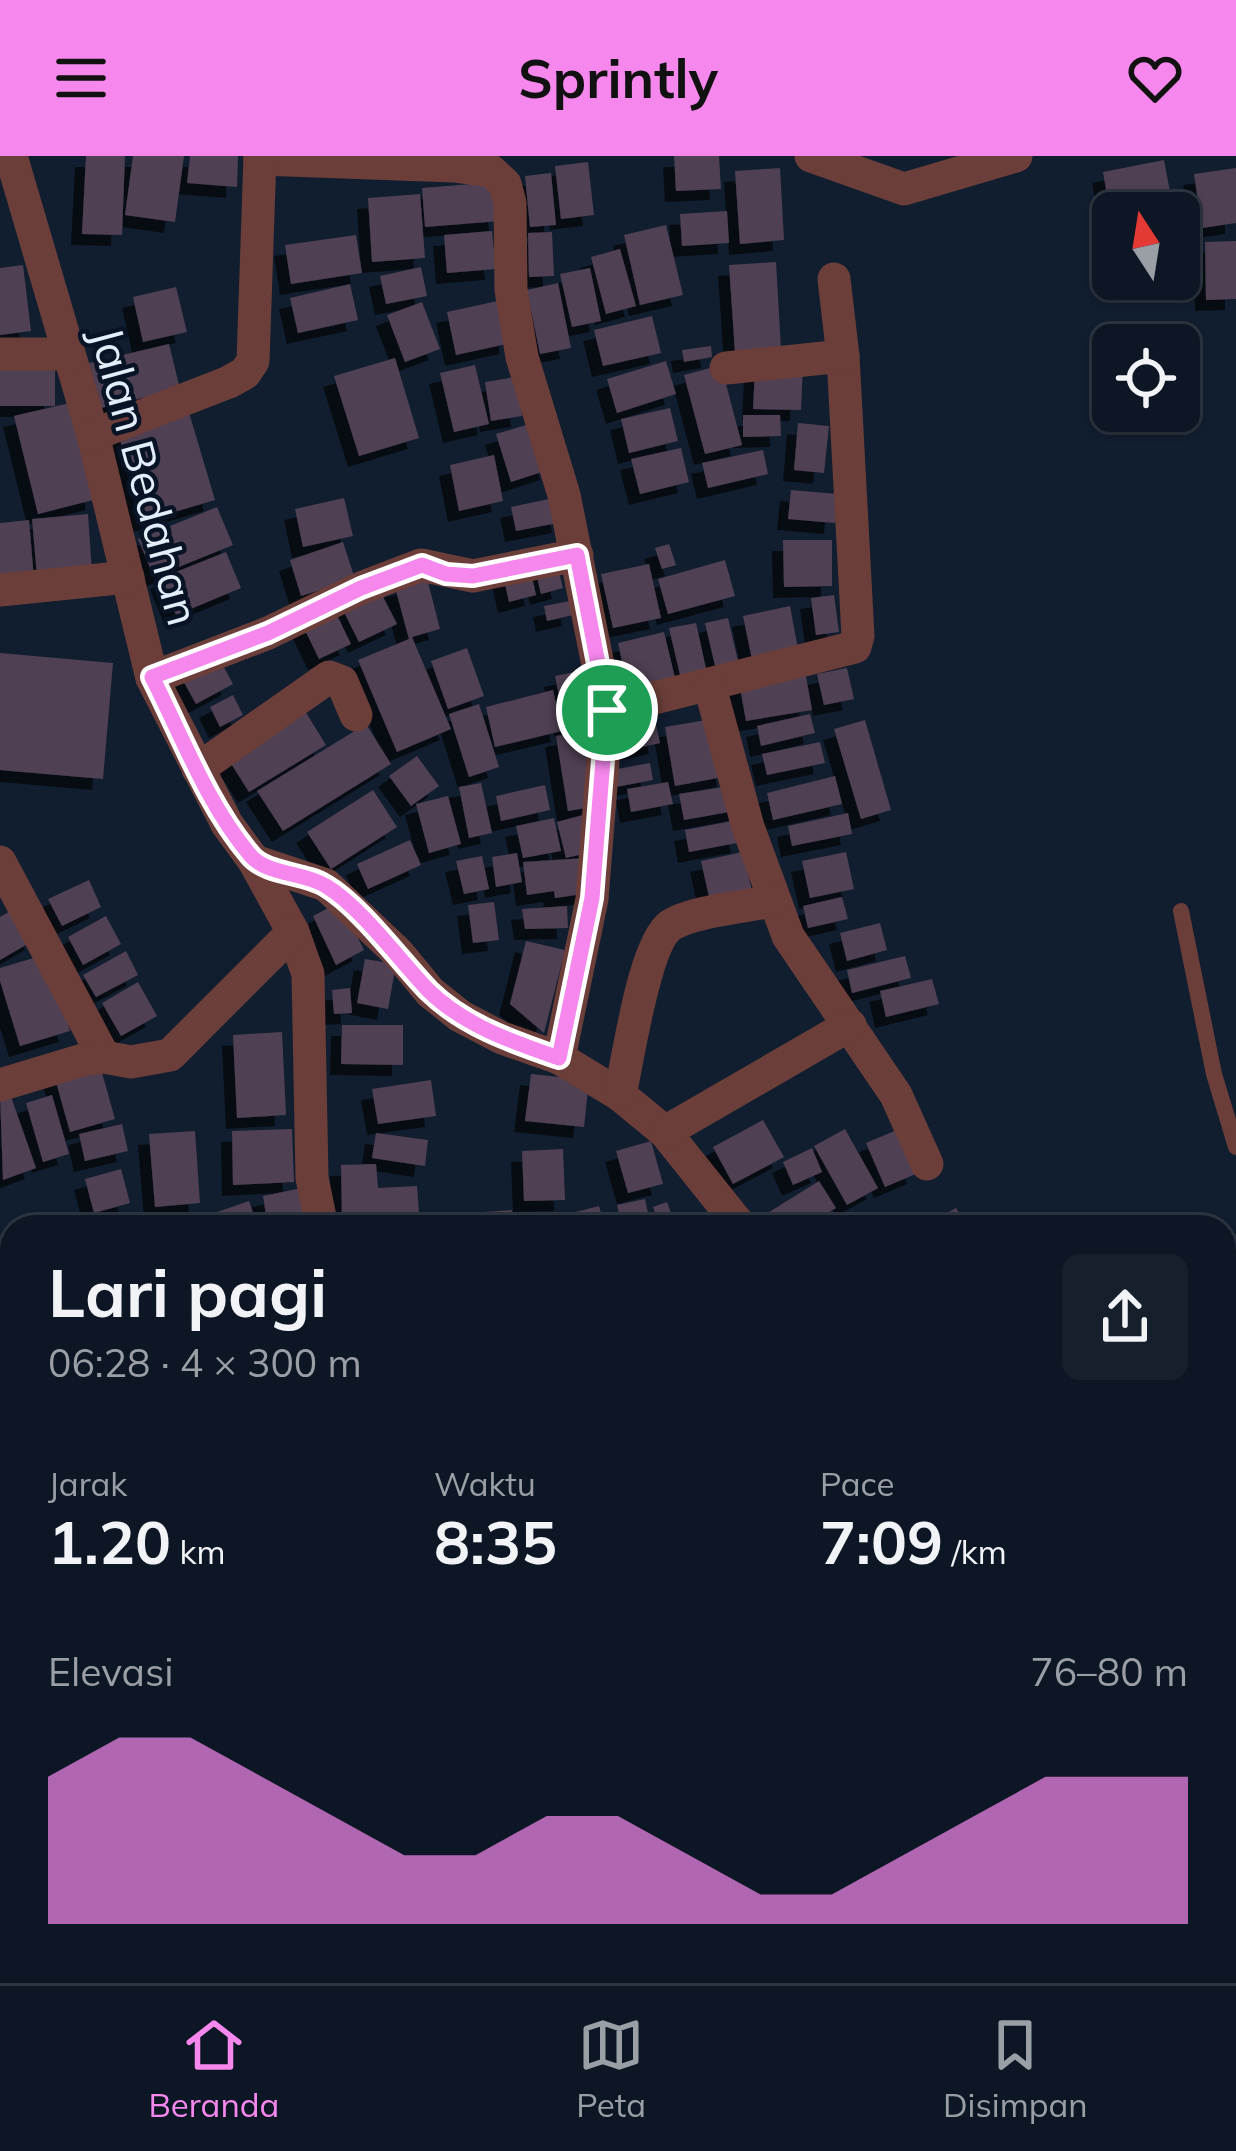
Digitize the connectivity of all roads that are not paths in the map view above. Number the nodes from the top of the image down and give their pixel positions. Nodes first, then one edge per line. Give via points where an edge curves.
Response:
1 (11, 156) edge
2 (811, 156) edge
3 (1016, 156) edge
4 (260, 158) edge
5 (493, 164) edge
6 (833, 279) dead end
7 (0, 354) edge
8 (68, 354) junction
9 (843, 356) junction
10 (726, 368) dead end
11 (93, 435) junction
12 (577, 555) junction
13 (128, 577) junction
14 (0, 590) edge
15 (152, 677) junction
16 (710, 687) junction
17 (607, 710) junction
18 (356, 715) dead end
19 (198, 769) junction
20 (254, 861) junction
21 (0, 862) edge
22 (772, 902) junction
23 (1181, 911) dead end
24 (293, 932) junction
25 (850, 1025) junction
26 (104, 1057) junction
27 (559, 1058) junction
28 (0, 1085) edge
29 (620, 1095) junction
30 (665, 1132) junction
31 (1236, 1147) edge
32 (927, 1164) dead end
33 (320, 1215) edge
34 (731, 1215) edge

1 - 8 street, Jalan Bedahan
2 - 3 street via 904,189
4 - 5 street
4 - 11 street via 253,361 229,382
5 - 12 street via 511,203 511,290 522,357
6 - 9 street
7 - 8 street
8 - 11 street, Jalan Bedahan
9 - 10 street
9 - 16 street via 858,644
11 - 13 street, Jalan Bedahan
12 - 15 street via 473,576 422,565
12 - 17 street
13 - 14 street
13 - 15 street, Jalan Bedahan
15 - 19 street, Jalan Bedahan
16 - 17 street
16 - 22 street
17 - 27 street via 592,898
18 - 19 street via 342,682 328,677
19 - 20 street, Jalan Bedahan
20 - 24 street, Jalan Bedahan
20 - 27 street via 326,885 460,1016
21 - 26 street
22 - 25 street
22 - 29 street via 667,928 653,953
23 - 31 lane
24 - 26 street via 170,1055
24 - 33 street, Jalan Bedahan via 308,974
25 - 30 street
25 - 32 street via 896,1095
26 - 28 street
27 - 29 street
29 - 30 street
30 - 34 street

